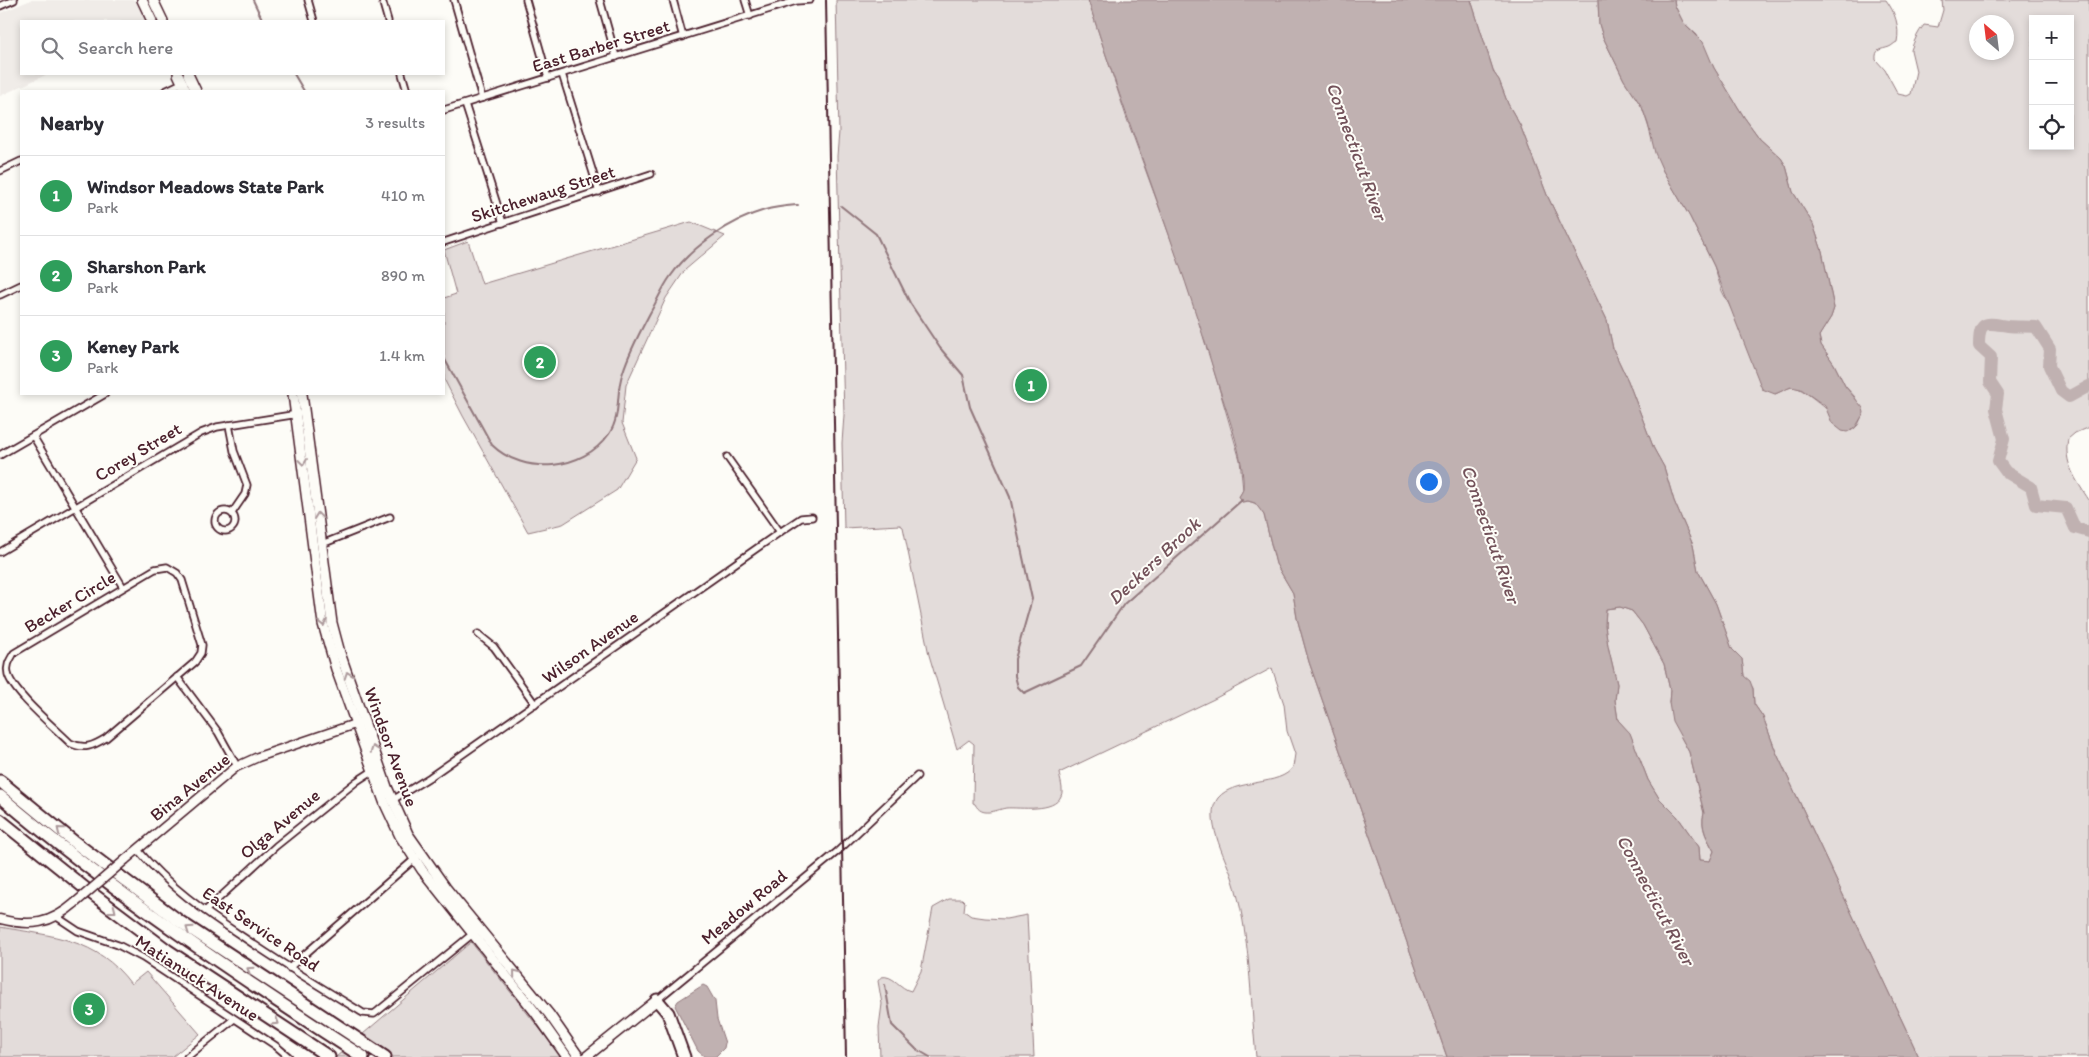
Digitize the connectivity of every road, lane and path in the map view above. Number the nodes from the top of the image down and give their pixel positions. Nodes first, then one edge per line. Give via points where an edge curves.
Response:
1 (14, 0) edge
2 (142, 0) edge
3 (152, 0) edge
4 (308, 0) edge
5 (382, 0) edge
6 (454, 0) edge
7 (526, 0) edge
8 (600, 0) edge
9 (672, 0) edge
10 (745, 0) edge
11 (810, 0) edge
12 (796, 1) edge
13 (0, 6) edge
14 (750, 16) junction
15 (152, 20) edge
16 (162, 20) edge
17 (314, 20) edge
18 (388, 20) edge
19 (683, 36) junction
20 (616, 57) junction
21 (562, 74) junction
22 (402, 75) edge
23 (548, 78) junction
24 (187, 82) edge
25 (167, 90) edge
26 (407, 90) edge
27 (482, 98) junction
28 (465, 104) junction
29 (445, 110) edge
30 (20, 161) edge
31 (0, 171) edge
32 (651, 174) dead end
33 (599, 192) junction
34 (503, 222) junction
35 (445, 242) edge
36 (20, 285) edge
37 (0, 295) edge
38 (103, 395) edge
39 (293, 395) edge
40 (302, 395) edge
41 (300, 413) junction
42 (229, 425) junction
43 (33, 436) junction
44 (0, 455) edge
45 (727, 458) dead end
46 (75, 507) junction
47 (232, 514) dead end
48 (390, 517) dead end
49 (812, 517) dead end
50 (780, 532) junction
51 (322, 544) junction
52 (0, 552) edge
53 (322, 581) junction
54 (123, 587) junction
55 (478, 634) dead end
56 (177, 677) junction
57 (535, 704) junction
58 (360, 723) junction
59 (237, 766) junction
60 (376, 769) junction
61 (917, 776) dead end
62 (0, 781) edge
63 (0, 796) edge
64 (389, 802) junction
65 (0, 805) edge
66 (0, 820) edge
67 (138, 850) junction
68 (418, 857) junction
69 (205, 912) junction
70 (57, 917) junction
71 (0, 919) edge
72 (476, 931) junction
73 (289, 968) junction
74 (657, 1000) junction
75 (533, 1001) junction
76 (234, 1019) junction
77 (186, 1057) edge
78 (290, 1057) edge
79 (329, 1057) edge
80 (351, 1057) edge
81 (363, 1057) edge
82 (384, 1057) edge
83 (567, 1057) edge
84 (578, 1057) edge
85 (586, 1057) edge
86 (678, 1057) edge
87 (684, 1057) edge

1 - 13 street
2 - 15 main road
3 - 16 main road
4 - 17 street
5 - 18 street
6 - 27 street
7 - 23 street
8 - 20 street
9 - 19 street
10 - 14 street
11 - 12 street, East Barber Street
12 - 14 street, East Barber Street
14 - 19 street, East Barber Street
19 - 20 street, East Barber Street
20 - 21 street, East Barber Street
21 - 23 street, East Barber Street
21 - 33 street
22 - 26 street
23 - 27 street, East Barber Street
24 - 25 street
27 - 28 street, East Barber Street
28 - 29 street, East Barber Street
28 - 34 street
30 - 31 street
32 - 33 street, Skitchewaug Street
33 - 34 street, Skitchewaug Street
34 - 35 street, Skitchewaug Street
36 - 37 street
38 - 43 street
39 - 41 main road, Windsor Avenue
40 - 41 main road, Windsor Avenue
41 - 42 street, Corey Street
51 -> 41 main road, Windsor Avenue
41 -> 53 main road, Windsor Avenue
42 - 46 street, Corey Street via 201,433
42 - 47 street via 234,452 247,485 246,494
43 - 44 street
43 - 46 street
45 - 50 street
46 - 52 street, Corey Street
46 - 54 street
48 - 51 street
49 - 50 street, Wilson Avenue via 801,518
50 - 57 street, Wilson Avenue
51 - 53 main road, Windsor Avenue
53 - 58 main road, Windsor Avenue
54 - 56 street, Becker Circle via 155,569 167,567 182,580 202,645 196,662
54 - 56 street, Becker Circle via 14,653 8,663 11,682 70,743 78,747 92,746 106,738
55 - 57 street via 494,647
56 - 59 street via 218,732
57 - 64 street, Wilson Avenue
58 - 59 street, Bina Avenue
58 - 60 main road, Windsor Avenue
59 - 67 street, Bina Avenue
60 - 64 main road, Windsor Avenue
60 - 69 street, Olga Avenue via 276,846
61 - 74 street, Meadow Road via 842,847
82 -> 62 highway via 179,921
63 - 81 highway via 158,921
64 - 68 main road, Windsor Avenue
65 - 80 highway via 77,868 176,941
66 -> 79 highway via 167,950
67 - 69 street, East Service Road
67 - 70 street, Bina Avenue, bridge
68 - 72 main road, Windsor Avenue
68 - 73 street
69 - 73 street, East Service Road
70 - 71 street via 31,924
70 - 76 street, Matianuck Avenue via 74,929 139,955
72 - 73 street, East Service Road via 374,1014 362,1013
72 - 75 main road, Windsor Avenue
74 - 85 main road, Meadow Road
74 - 86 highway
74 - 87 highway via 668,1013
75 - 83 main road, Windsor Avenue
75 - 84 main road, Windsor Avenue via 560,1028
76 - 77 street
76 - 78 street, Matianuck Avenue

